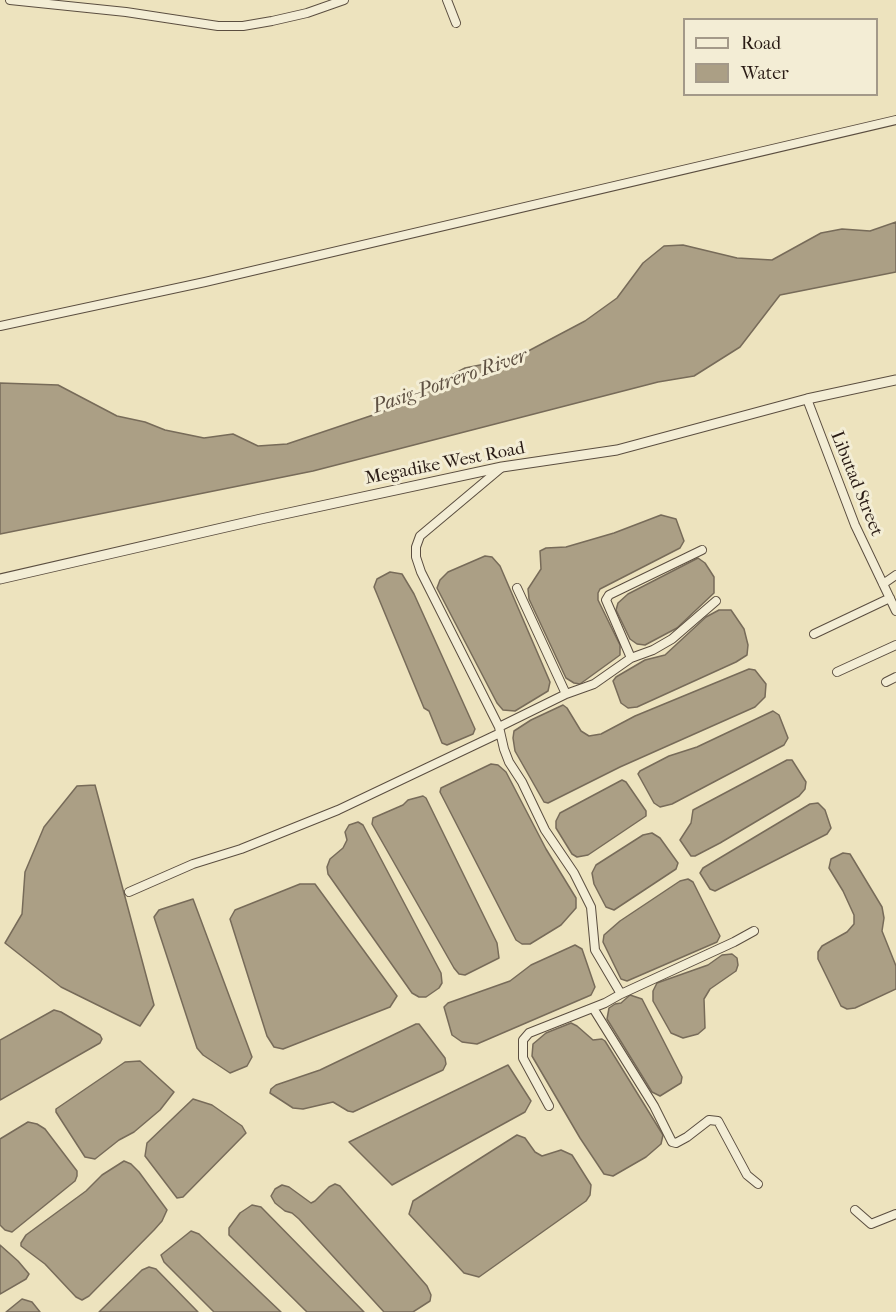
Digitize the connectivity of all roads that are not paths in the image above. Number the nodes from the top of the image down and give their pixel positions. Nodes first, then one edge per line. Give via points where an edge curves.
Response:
1 (10, 0) edge
2 (344, 0) edge
3 (447, 0) edge
4 (0, 1) edge
5 (61, 2) edge
6 (456, 23) dead end
7 (896, 120) edge
8 (0, 326) edge
9 (896, 380) edge
10 (807, 399) junction
11 (502, 467) junction
12 (702, 550) dead end
13 (896, 575) edge
14 (0, 579) edge
15 (883, 585) junction
16 (518, 588) dead end
17 (890, 598) junction
18 (716, 601) dead end
19 (896, 611) edge
20 (814, 634) dead end
21 (896, 645) edge
22 (631, 658) junction
23 (837, 672) dead end
24 (896, 677) edge
25 (886, 682) dead end
26 (566, 694) junction
27 (500, 730) junction
28 (129, 892) dead end
29 (754, 931) dead end
30 (621, 994) junction
31 (593, 1008) junction
32 (549, 1106) dead end
33 (758, 1184) dead end
34 (855, 1210) dead end
35 (896, 1214) edge

1 - 4 street
1 - 5 street
2 - 5 street via 307,13 243,26 194,24
3 - 6 street
7 - 8 street via 205,282
9 - 10 street, Megadike West Road
10 - 11 street, Megadike West Road via 617,450
10 - 15 street, Libutad Street via 838,486
11 - 14 street, Megadike West Road
11 - 27 street via 420,536 416,547 421,572
12 - 22 street via 609,595 606,600
13 - 15 street
15 - 17 street, Libutad Street
16 - 26 street
17 - 19 street, Libutad Street
17 - 20 street
18 - 22 street via 672,639
21 - 23 street
22 - 26 street via 594,684
24 - 25 street
26 - 27 street
27 - 28 street via 416,775 328,814
27 - 30 street via 509,762 591,907 595,950
29 - 30 street
30 - 31 street
31 - 32 street via 529,1033 523,1040 523,1058
31 - 33 street via 672,1142 687,1137 709,1120 718,1121 747,1175
34 - 35 street via 871,1224

